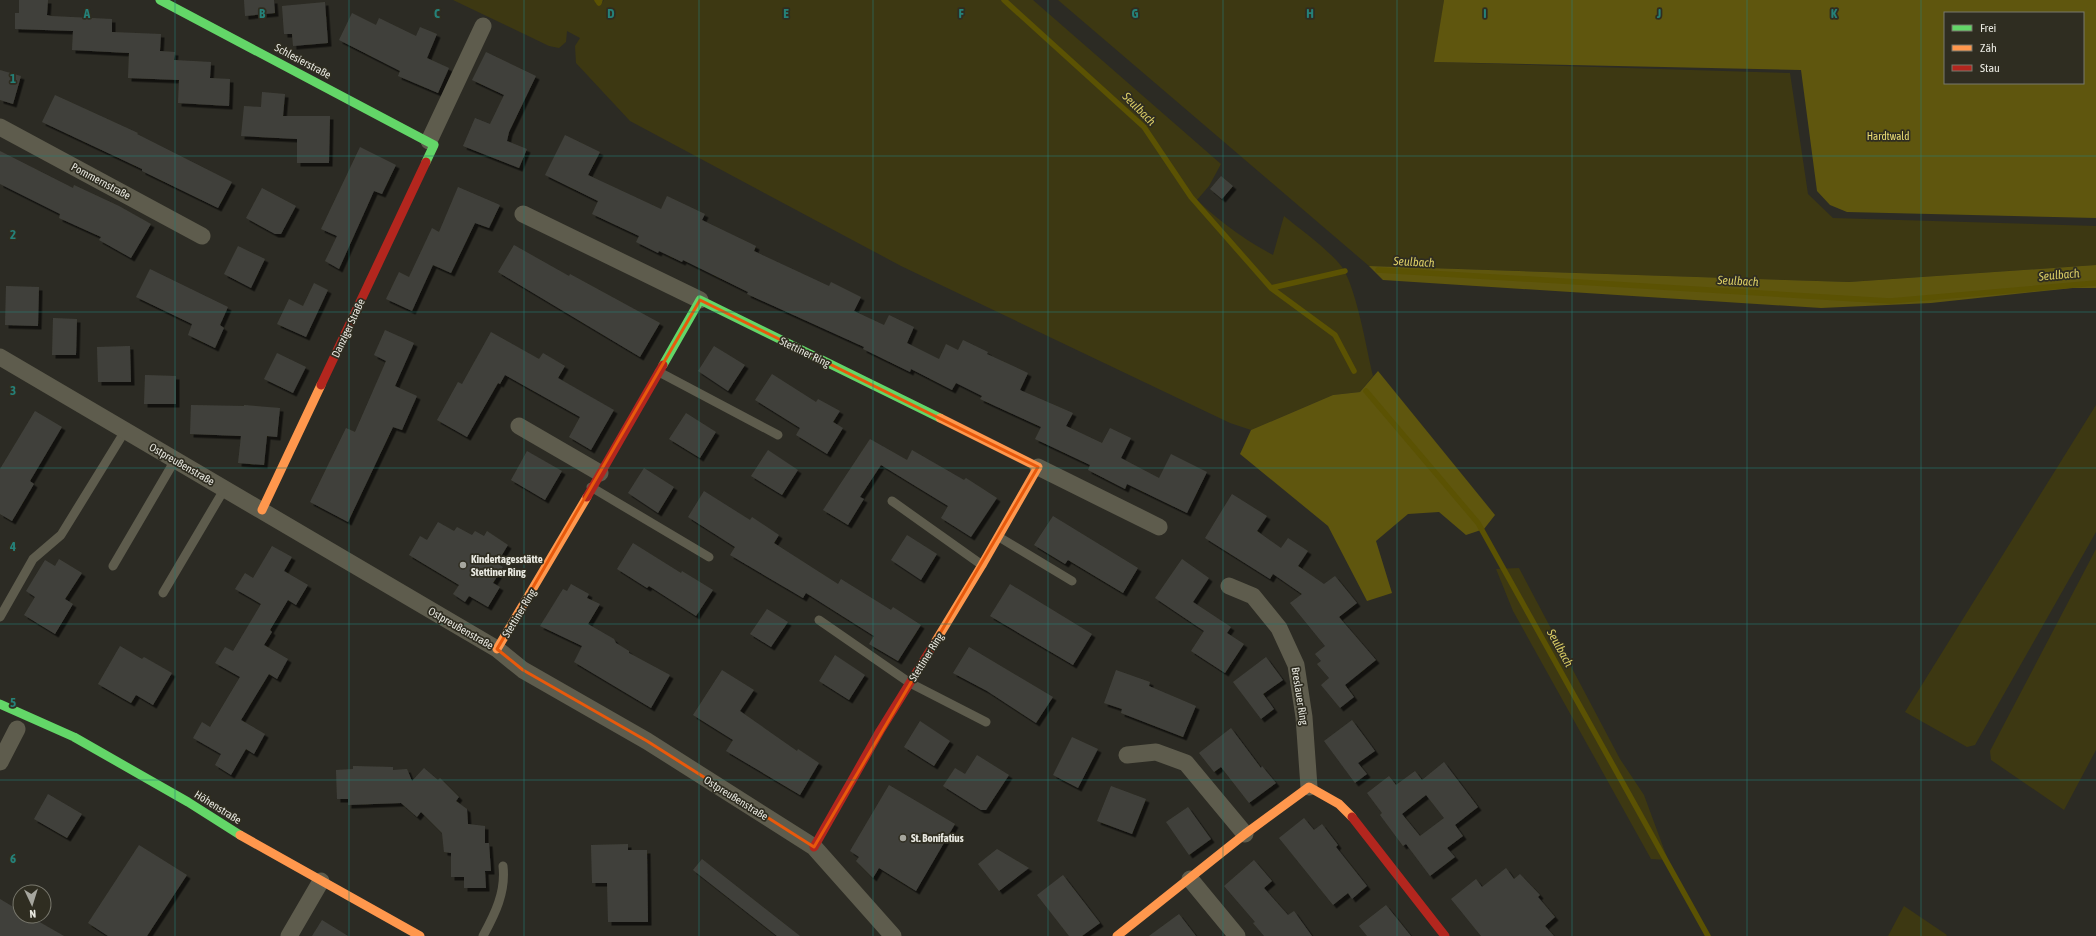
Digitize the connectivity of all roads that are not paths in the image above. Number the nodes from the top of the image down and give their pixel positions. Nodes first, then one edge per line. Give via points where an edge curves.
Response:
1 (160, 0) edge
2 (483, 26) dead end
3 (0, 127) edge
4 (432, 143) junction
5 (523, 214) dead end
6 (202, 236) dead end
7 (700, 300) junction
8 (0, 357) edge
9 (659, 372) junction
10 (519, 426) dead end
11 (125, 431) junction
12 (778, 435) dead end
13 (175, 460) junction
14 (1038, 467) junction
15 (600, 473) junction
16 (591, 487) junction
17 (225, 488) junction
18 (892, 501) dead end
19 (262, 510) junction
20 (1159, 527) dead end
21 (998, 537) junction
22 (709, 557) dead end
23 (982, 565) junction
24 (113, 566) dead end
25 (1072, 581) dead end
26 (1229, 586) dead end
27 (163, 593) dead end
28 (0, 617) edge
29 (820, 620) dead end
30 (497, 649) junction
31 (910, 683) junction
32 (0, 704) edge
33 (986, 722) dead end
34 (17, 729) dead end
35 (1127, 755) dead end
36 (0, 762) edge
37 (1309, 787) junction
38 (1245, 834) junction
39 (814, 847) junction
40 (503, 866) dead end
41 (1190, 879) junction
42 (321, 881) junction
43 (289, 936) edge
44 (420, 936) edge
45 (482, 936) edge
46 (893, 936) edge
47 (1117, 936) edge
48 (1237, 936) edge
49 (1445, 936) edge

1 - 4 street, Schlesierstraße
2 - 4 street, Danziger Straße
3 - 6 street, Pommernstraße
4 - 19 street, Danziger Straße
5 - 7 street, Stettiner Ring
7 - 9 street, Stettiner Ring
7 - 14 street, Stettiner Ring
8 - 11 street, Ostpreußenstraße
9 - 12 lane
9 - 15 street, Stettiner Ring
10 - 15 street
11 - 13 street, Ostpreußenstraße
11 - 28 lane via 61,535 33,559
13 - 17 street, Ostpreußenstraße
13 - 24 lane
14 - 20 street, Stettiner Ring
14 - 21 street, Stettiner Ring
15 - 16 street, Stettiner Ring
16 - 22 lane
16 - 30 street, Stettiner Ring
17 - 19 street, Ostpreußenstraße
17 - 27 lane
18 - 23 lane
19 - 30 street, Ostpreußenstraße
21 - 23 street, Stettiner Ring
21 - 25 lane
23 - 31 street, Stettiner Ring
26 - 37 street, Breslauer Ring via 1253,596 1279,628 1296,665 1304,717
29 - 31 lane
30 - 39 street, Ostpreußenstraße via 523,670 647,741
31 - 33 lane
31 - 39 street, Stettiner Ring via 880,730
32 - 42 street, Höhenstraße via 74,737
34 - 36 street
35 - 38 street via 1156,752 1186,763
37 - 38 street
37 - 49 street via 1340,804 1355,820
38 - 41 street
39 - 46 street, Ostpreußenstraße
40 - 45 lane via 505,879 501,898
41 - 47 street
41 - 48 street
42 - 43 street
42 - 44 street, Höhenstraße

